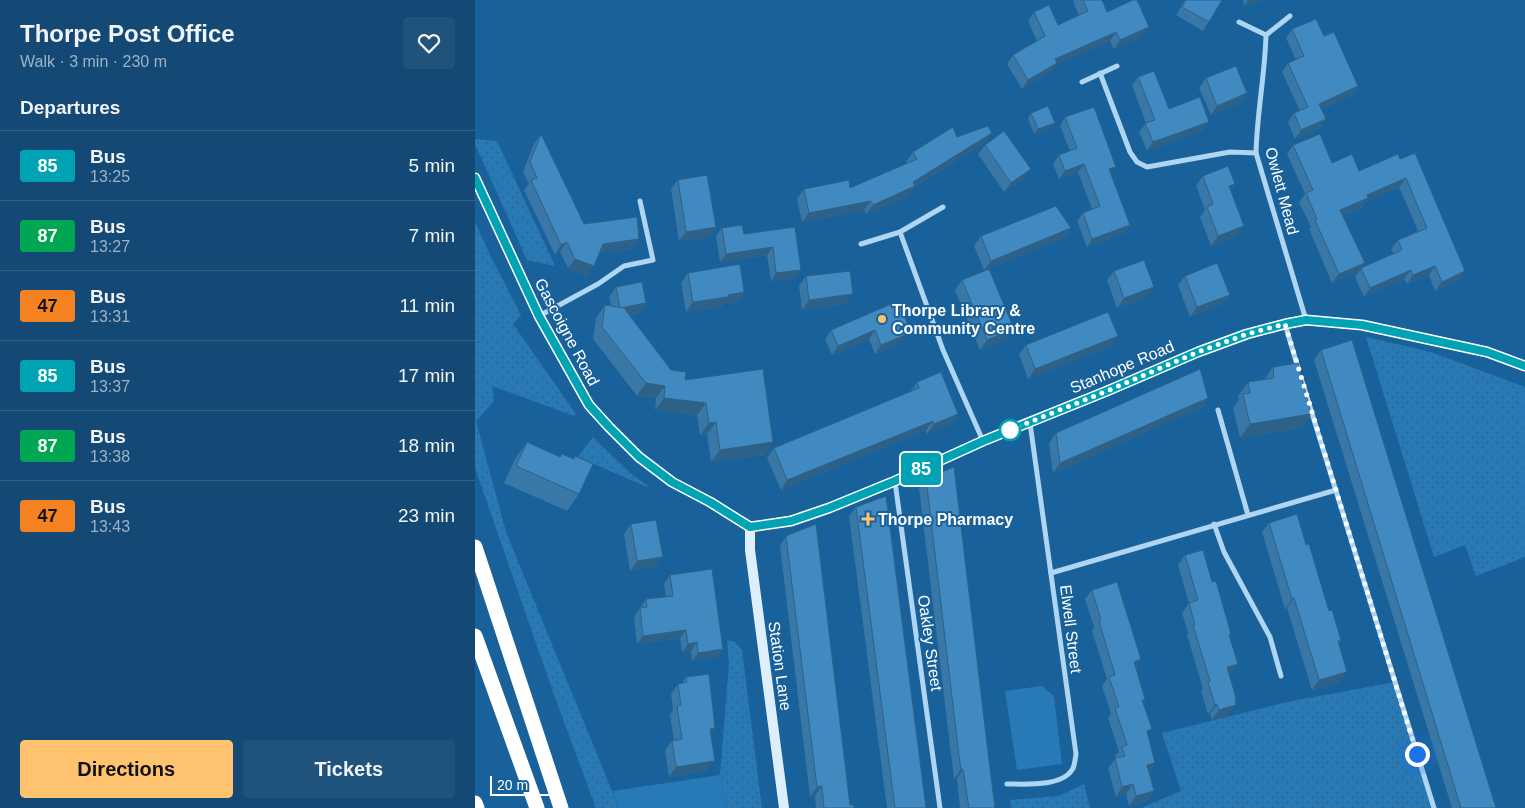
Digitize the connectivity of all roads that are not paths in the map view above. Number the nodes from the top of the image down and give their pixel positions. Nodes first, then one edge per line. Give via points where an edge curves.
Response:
1 (1290, 16) dead end
2 (1239, 22) dead end
3 (1266, 35) junction
4 (1117, 66) dead end
5 (1100, 73) junction
6 (1082, 82) dead end
7 (1256, 153) junction
8 (475, 178) edge
9 (640, 201) dead end
10 (943, 207) dead end
11 (900, 232) junction
12 (861, 244) dead end
13 (539, 316) junction
14 (1306, 320) junction
15 (1285, 324) junction
16 (1525, 366) edge
17 (1299, 370) edge
18 (1302, 379) edge
19 (1218, 410) dead end
20 (1030, 422) junction
21 (983, 441) junction
22 (895, 481) junction
23 (1336, 490) junction
24 (1248, 515) junction
25 (1214, 524) junction
26 (750, 527) junction
27 (475, 547) edge
28 (1051, 573) junction
29 (475, 636) edge
30 (1281, 676) dead end
31 (1007, 784) dead end
32 (475, 803) edge
33 (477, 808) edge
34 (537, 808) edge
35 (561, 808) edge
36 (784, 808) edge
37 (939, 808) edge
38 (1434, 808) edge

1 - 3 street
2 - 3 street
3 - 7 street, Owlett Mead
4 - 5 street
5 - 6 street
5 - 7 street via 1130,152 1137,162 1147,167 1230,152
7 - 14 street, Owlett Mead
8 - 13 street, Gascoigne Road
9 - 13 street via 653,260 624,266
10 - 11 street
11 - 12 street
11 - 21 street via 943,350
13 - 26 street, Gascoigne Road via 589,405 609,427 639,457 672,482
14 - 15 street, Stanhope Road
14 - 16 street, Stanhope Road via 1362,325 1407,334 1487,352
15 - 17 street
15 - 20 street, Stanhope Road via 1198,352
18 - 23 street
19 - 24 street
20 - 21 street, Stanhope Road
20 - 28 street, Elwell Street
21 - 22 street, Stanhope Road
22 - 26 street, Stanhope Road via 791,521
22 - 37 street, Oakley Street
23 - 24 street
23 - 38 street
24 - 25 street
25 - 28 street
25 - 30 street via 1224,552 1269,637
26 - 36 street, Station Lane via 749,550
27 - 35 highway
28 - 31 street, Elwell Street via 1076,754 1073,769 1062,779 1037,784
29 - 34 highway
32 - 33 highway

